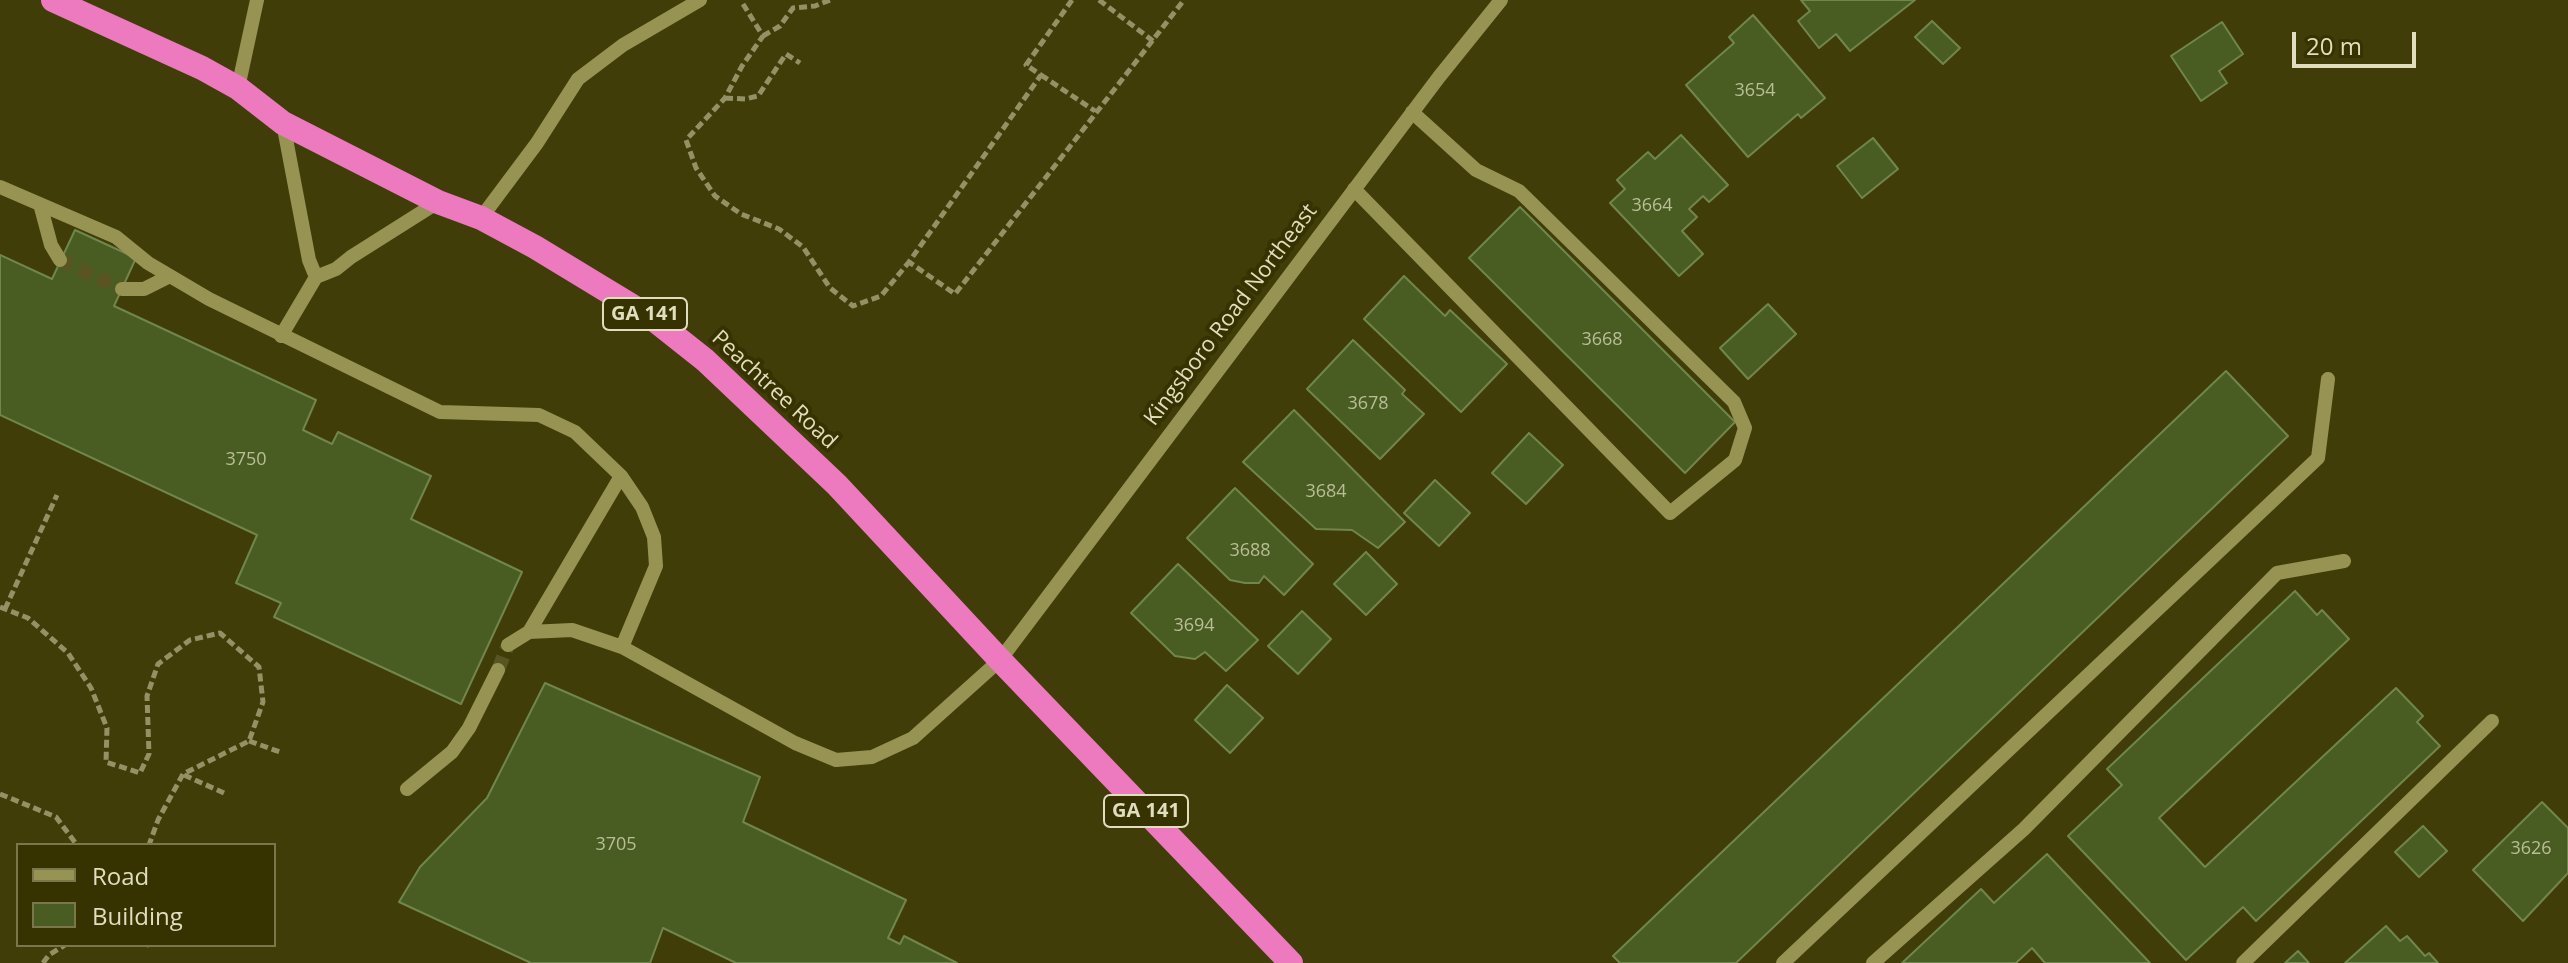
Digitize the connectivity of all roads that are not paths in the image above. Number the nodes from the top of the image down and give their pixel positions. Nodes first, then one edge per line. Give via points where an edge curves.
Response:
1 (53, 0) edge
2 (257, 0) edge
3 (700, 0) edge
4 (1501, 0) edge
5 (238, 88) junction
6 (1412, 112) junction
7 (283, 123) junction
8 (0, 187) edge
9 (1354, 189) junction
10 (438, 202) junction
11 (40, 204) junction
12 (481, 218) junction
13 (60, 260) tunnel mouth
14 (168, 277) junction
15 (316, 277) junction
16 (122, 289) tunnel mouth
17 (281, 336) junction
18 (2328, 379) dead end
19 (621, 476) junction
20 (2344, 561) dead end
21 (529, 632) junction
22 (508, 645) tunnel mouth
23 (622, 647) junction
24 (1000, 660) junction
25 (498, 670) tunnel mouth
26 (2492, 721) dead end
27 (407, 789) dead end
28 (1291, 963) edge
29 (1783, 963) edge
30 (1873, 963) edge
31 (2243, 963) edge

1 - 5 highway, Peachtree Road / GA 141
2 - 5 street
3 - 12 street via 623,45 578,79
4 - 6 street, Kingsboro Road Northeast
5 - 7 highway, Peachtree Road / GA 141
6 - 9 street, Kingsboro Road Northeast
6 - 9 street via 1476,170 1519,191 1734,402 1745,428 1735,460 1670,513
7 - 10 highway, Peachtree Road / GA 141
7 - 15 street
8 - 11 street
9 - 24 street, Kingsboro Road Northeast
10 - 12 highway, Peachtree Road / GA 141
10 - 15 street
11 - 13 street
11 - 14 street via 116,237
12 - 24 highway, Peachtree Road / GA 141 via 652,318 705,360 837,485
14 - 16 street via 144,289
14 - 17 street
15 - 17 street
17 - 19 street via 440,412 539,415 575,432
18 - 29 street via 2318,458
19 - 21 street
19 - 23 street via 654,537 656,566
20 - 30 street via 2277,573 2024,829
21 - 22 street
21 - 23 street, Kingsboro Road Northeast via 572,630
23 - 24 street, Kingsboro Road Northeast via 795,743 836,760 872,757 913,738
24 - 28 highway, Peachtree Road / GA 141
25 - 27 street via 452,752
26 - 31 street

